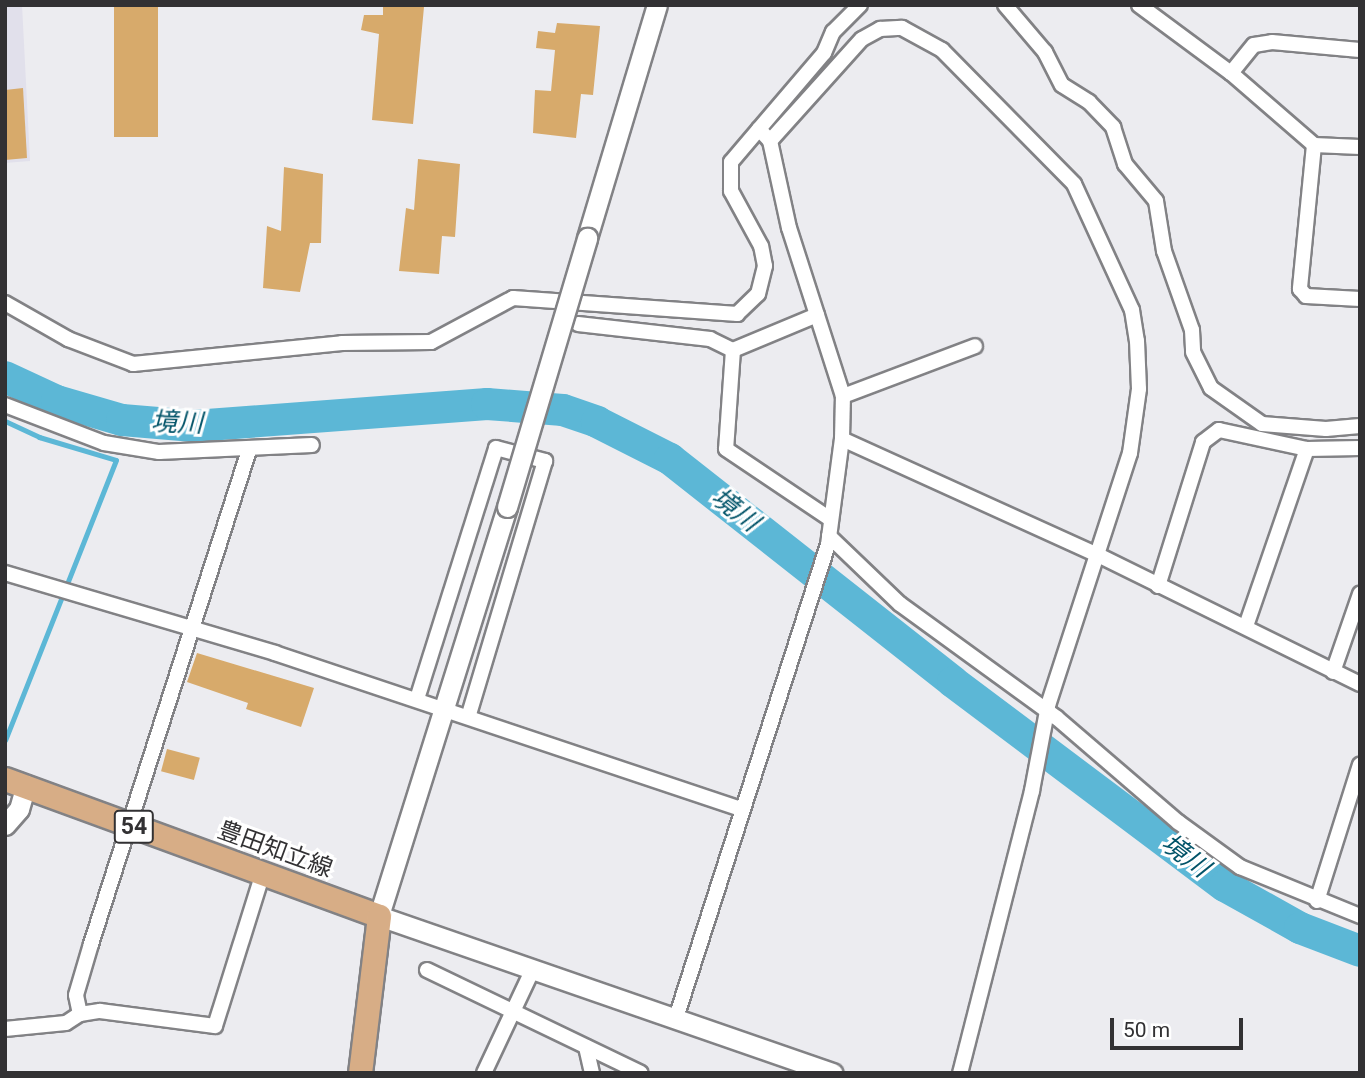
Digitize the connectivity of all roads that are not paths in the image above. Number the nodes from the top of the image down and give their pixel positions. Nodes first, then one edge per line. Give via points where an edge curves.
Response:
1 (657, 5) edge
2 (860, 5) edge
3 (1005, 5) edge
4 (1139, 5) edge
5 (1360, 50) edge
6 (1231, 72) junction
7 (759, 129) junction
8 (770, 141) junction
9 (1314, 145) junction
10 (1360, 147) edge
11 (1360, 299) edge
12 (5, 303) edge
13 (817, 315) junction
14 (578, 324) dead end
15 (975, 346) dead end
16 (733, 350) junction
17 (843, 396) junction
18 (5, 405) edge
19 (1360, 426) edge
20 (842, 439) junction
21 (312, 445) dead end
22 (1360, 448) edge
23 (1307, 449) junction
24 (249, 450) junction
25 (830, 519) junction
26 (829, 541) junction
27 (1098, 555) junction
28 (5, 573) edge
29 (1158, 586) junction
30 (1360, 593) edge
31 (1246, 626) junction
32 (194, 630) junction
33 (1333, 671) junction
34 (1360, 684) edge
35 (417, 699) junction
36 (444, 709) junction
37 (1048, 711) junction
38 (468, 717) junction
39 (1360, 765) edge
40 (16, 782) edge
41 (741, 809) junction
42 (5, 825) edge
43 (130, 826) junction
44 (263, 873) junction
45 (1317, 901) junction
46 (379, 916) junction
47 (1360, 916) edge
48 (427, 970) dead end
49 (532, 971) junction
50 (514, 1009) junction
51 (80, 1014) junction
52 (675, 1021) junction
53 (5, 1029) edge
54 (586, 1047) junction
55 (360, 1073) edge
56 (484, 1073) edge
57 (592, 1073) edge
58 (641, 1073) edge
59 (833, 1073) edge
60 (960, 1073) edge

1 - 36 street, bridge
2 - 7 street via 833,32 824,53
3 - 19 street via 1045,52 1062,85 1089,102 1113,127 1125,164 1156,201 1164,251 1192,330 1193,352 1211,388 1262,424 1326,429
4 - 6 street
5 - 6 street via 1254,44
6 - 9 street
7 - 8 street
7 - 12 street via 738,150 729,177 761,246 765,266 758,294 737,314 513,298 431,342 342,343 133,364 68,339
8 - 13 street via 789,229
8 - 27 street via 862,39 880,29 902,28 942,50 992,105 1058,163 1087,209 1132,310 1137,341 1139,389 1130,453
9 - 10 street
9 - 11 street via 1300,289 1306,296
13 - 16 street
13 - 17 street
14 - 16 street via 710,339
15 - 17 street
16 - 25 street via 726,449
17 - 20 street
18 - 24 street via 51,425 128,448 194,453
20 - 25 street
20 - 27 street
21 - 24 street
22 - 23 street
23 - 29 street via 1219,430 1203,442
23 - 31 street
24 - 32 street
25 - 26 street
26 - 37 street via 900,604
26 - 41 street
27 - 29 street
27 - 37 street
28 - 32 street
29 - 31 street
30 - 33 street
31 - 33 street
32 - 35 street
32 - 43 street
33 - 34 street
35 - 36 street
35 - 38 street via 496,448 545,461
36 - 38 street
36 - 46 street
37 - 45 street via 1178,822 1240,867
37 - 60 street
38 - 41 street
39 - 45 street
40 - 42 street via 19,809
40 - 43 main road, 豊田知立線 / 54
41 - 52 street
43 - 44 main road, 豊田知立線 / 54
43 - 51 street via 76,995
44 - 46 main road, 豊田知立線 / 54
44 - 51 street via 215,1026 148,1015
45 - 47 street
46 - 49 street
46 - 55 main road
48 - 50 street
49 - 50 street
49 - 52 street
50 - 54 street
50 - 56 street
51 - 53 street via 66,1023
52 - 59 street
54 - 57 street
54 - 58 street

